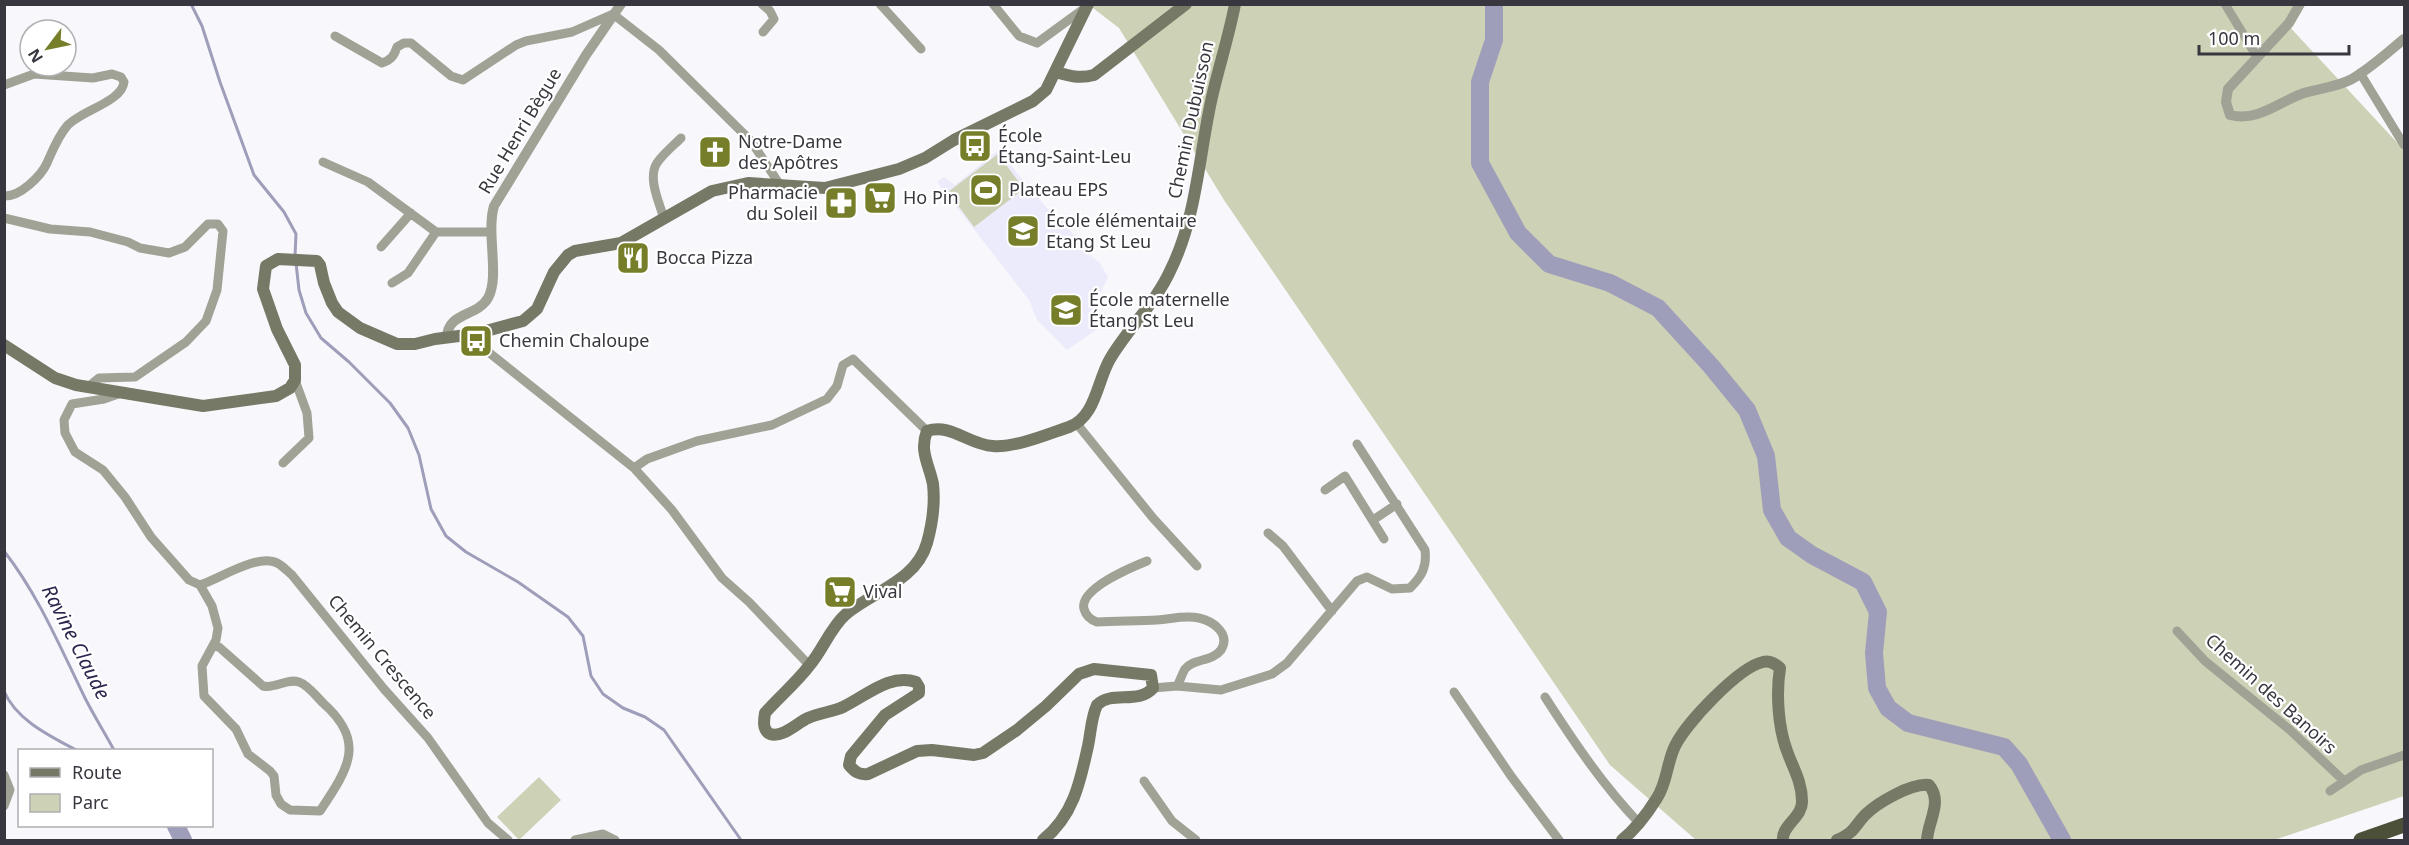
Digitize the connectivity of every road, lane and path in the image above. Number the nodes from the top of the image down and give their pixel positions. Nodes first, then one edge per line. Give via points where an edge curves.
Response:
1 (621, 4) edge
2 (762, 4) edge
3 (880, 4) edge
4 (993, 4) edge
5 (1186, 4) edge
6 (1235, 4) edge
7 (2225, 4) edge
8 (2300, 4) edge
9 (1086, 6) edge
10 (613, 14) junction
11 (763, 32) dead end
12 (335, 36) dead end
13 (2404, 39) edge
14 (921, 49) dead end
15 (2257, 57) junction
16 (1056, 72) junction
17 (2360, 73) junction
18 (4, 85) edge
19 (681, 138) dead end
20 (2404, 145) edge
21 (323, 162) dead end
22 (780, 185) junction
23 (4, 196) edge
24 (411, 213) junction
25 (4, 218) edge
26 (664, 219) junction
27 (436, 232) junction
28 (490, 232) junction
29 (381, 247) dead end
30 (392, 283) dead end
31 (476, 333) junction
32 (447, 338) junction
33 (4, 345) edge
34 (295, 380) junction
35 (88, 387) junction
36 (121, 393) junction
37 (1077, 424) junction
38 (927, 431) junction
39 (1357, 444) dead end
40 (283, 463) dead end
41 (634, 468) junction
42 (1325, 490) dead end
43 (1397, 504) junction
44 (1372, 520) junction
45 (1268, 533) dead end
46 (1384, 538) dead end
47 (1147, 561) dead end
48 (1197, 566) dead end
49 (200, 585) junction
50 (1332, 610) junction
51 (2177, 631) dead end
52 (213, 646) junction
53 (810, 666) junction
54 (1177, 686) junction
55 (1153, 688) junction
56 (1454, 692) dead end
57 (1545, 697) dead end
58 (2404, 755) edge
59 (4, 775) edge
60 (2343, 780) junction
61 (1144, 781) dead end
62 (2330, 790) dead end
63 (4, 806) edge
64 (1639, 823) junction
65 (2404, 825) edge
66 (508, 840) edge
67 (576, 840) edge
68 (615, 840) edge
69 (1043, 840) edge
70 (1196, 840) edge
71 (1559, 840) edge
72 (1622, 840) edge
73 (1782, 840) edge
74 (1837, 840) edge
75 (1927, 840) edge
76 (2361, 840) edge

1 - 10 street, Rue Henri Bègue
2 - 11 street via 774,19
3 - 14 street
4 - 9 street via 1019,36 1037,43
5 - 16 main road via 1094,75 1073,77
6 - 37 main road, Chemin Dubuisson via 1180,250 1156,297 1110,358 1089,411
7 - 15 street
8 - 15 street via 2289,24
9 - 16 main road
10 - 12 street via 572,32 516,45 463,80 451,76 411,44 397,47 390,61 382,63
10 - 22 street via 659,50 751,141
10 - 28 street, Rue Henri Bègue via 503,188 494,206
13 - 17 street
15 - 17 street via 2228,89 2230,115 2243,118 2262,113 2304,93 2332,88
16 - 22 main road via 1046,90 1033,101 899,170 825,188
17 - 20 street
18 - 23 street via 34,74 93,78 112,74 124,82 114,98 68,125 38,175 16,194
19 - 26 street via 654,171
21 - 24 street via 368,182
22 - 26 main road via 748,183 724,187
24 - 27 street
24 - 29 street
25 - 35 street via 50,229 90,232 169,253 185,247 208,224 218,224 223,231 217,290 206,321 186,342 135,376 99,378
26 - 31 main road via 621,243 574,251 554,272 545,296 531,315 523,321
27 - 28 street
27 - 30 street via 408,273
28 - 32 street, Rue Henri Bègue via 492,284 488,297 474,311 449,325
31 - 32 main road
31 - 41 street via 487,351
32 - 34 main road via 397,344 360,328 332,303 320,265 312,259 278,260 266,266 263,289 295,365
33 - 35 main road via 55,378
34 - 36 main road via 276,396 211,406
34 - 40 street via 308,413 309,438
35 - 36 main road
36 - 49 street via 72,404 64,420 64,433 75,452 103,470 184,575
37 - 38 main road via 994,447 946,429
37 - 48 street
38 - 41 street via 854,359 843,365 837,386 827,399 772,424 697,441 647,459
38 - 53 main road via 923,452 933,485 926,546 907,574 842,619
39 - 43 street
41 - 53 street via 672,510 722,578
42 - 44 street via 1345,476
43 - 44 street
43 - 50 street via 1425,550 1425,569 1410,588 1404,589 1392,589 1362,578
44 - 46 street
45 - 50 street via 1283,546
47 - 54 street via 1104,582 1090,593 1083,608 1097,622 1183,616 1215,625 1223,635 1221,649 1184,670
49 - 52 street via 218,628
49 - 66 street, Chemin Crescence via 265,560 277,562 428,738 488,823
50 - 54 street via 1287,663 1272,674 1221,690
51 - 60 street, Chemin des Banoirs via 2205,661 2290,729
52 - 52 street via 263,686 299,682 326,705 344,728 350,751 334,790 320,811 290,810 281,804 274,776 248,754 236,729 204,696 202,666
53 - 55 main road via 765,713 763,722 769,734 785,732 809,717 842,708 897,679 916,682 919,687 915,697 885,715 851,756 849,765 860,775 917,751 983,753 1017,730 1079,674 1094,669 1151,675
54 - 55 street
55 - 69 main road via 1149,693 1113,697 1096,705 1069,810 1058,829
56 - 71 street
57 - 64 street via 1582,756
58 - 60 street
59 - 63 street via 10,790
60 - 62 street
61 - 70 street via 1172,821
64 - 72 main road
64 - 73 main road via 1659,796 1675,745 1704,705 1764,661 1780,668 1778,683 1786,749 1799,780 1803,803
65 - 76 highway
67 - 68 street via 603,834
74 - 75 main road via 1851,834 1866,815 1888,799 1923,784 1935,791 1936,800

